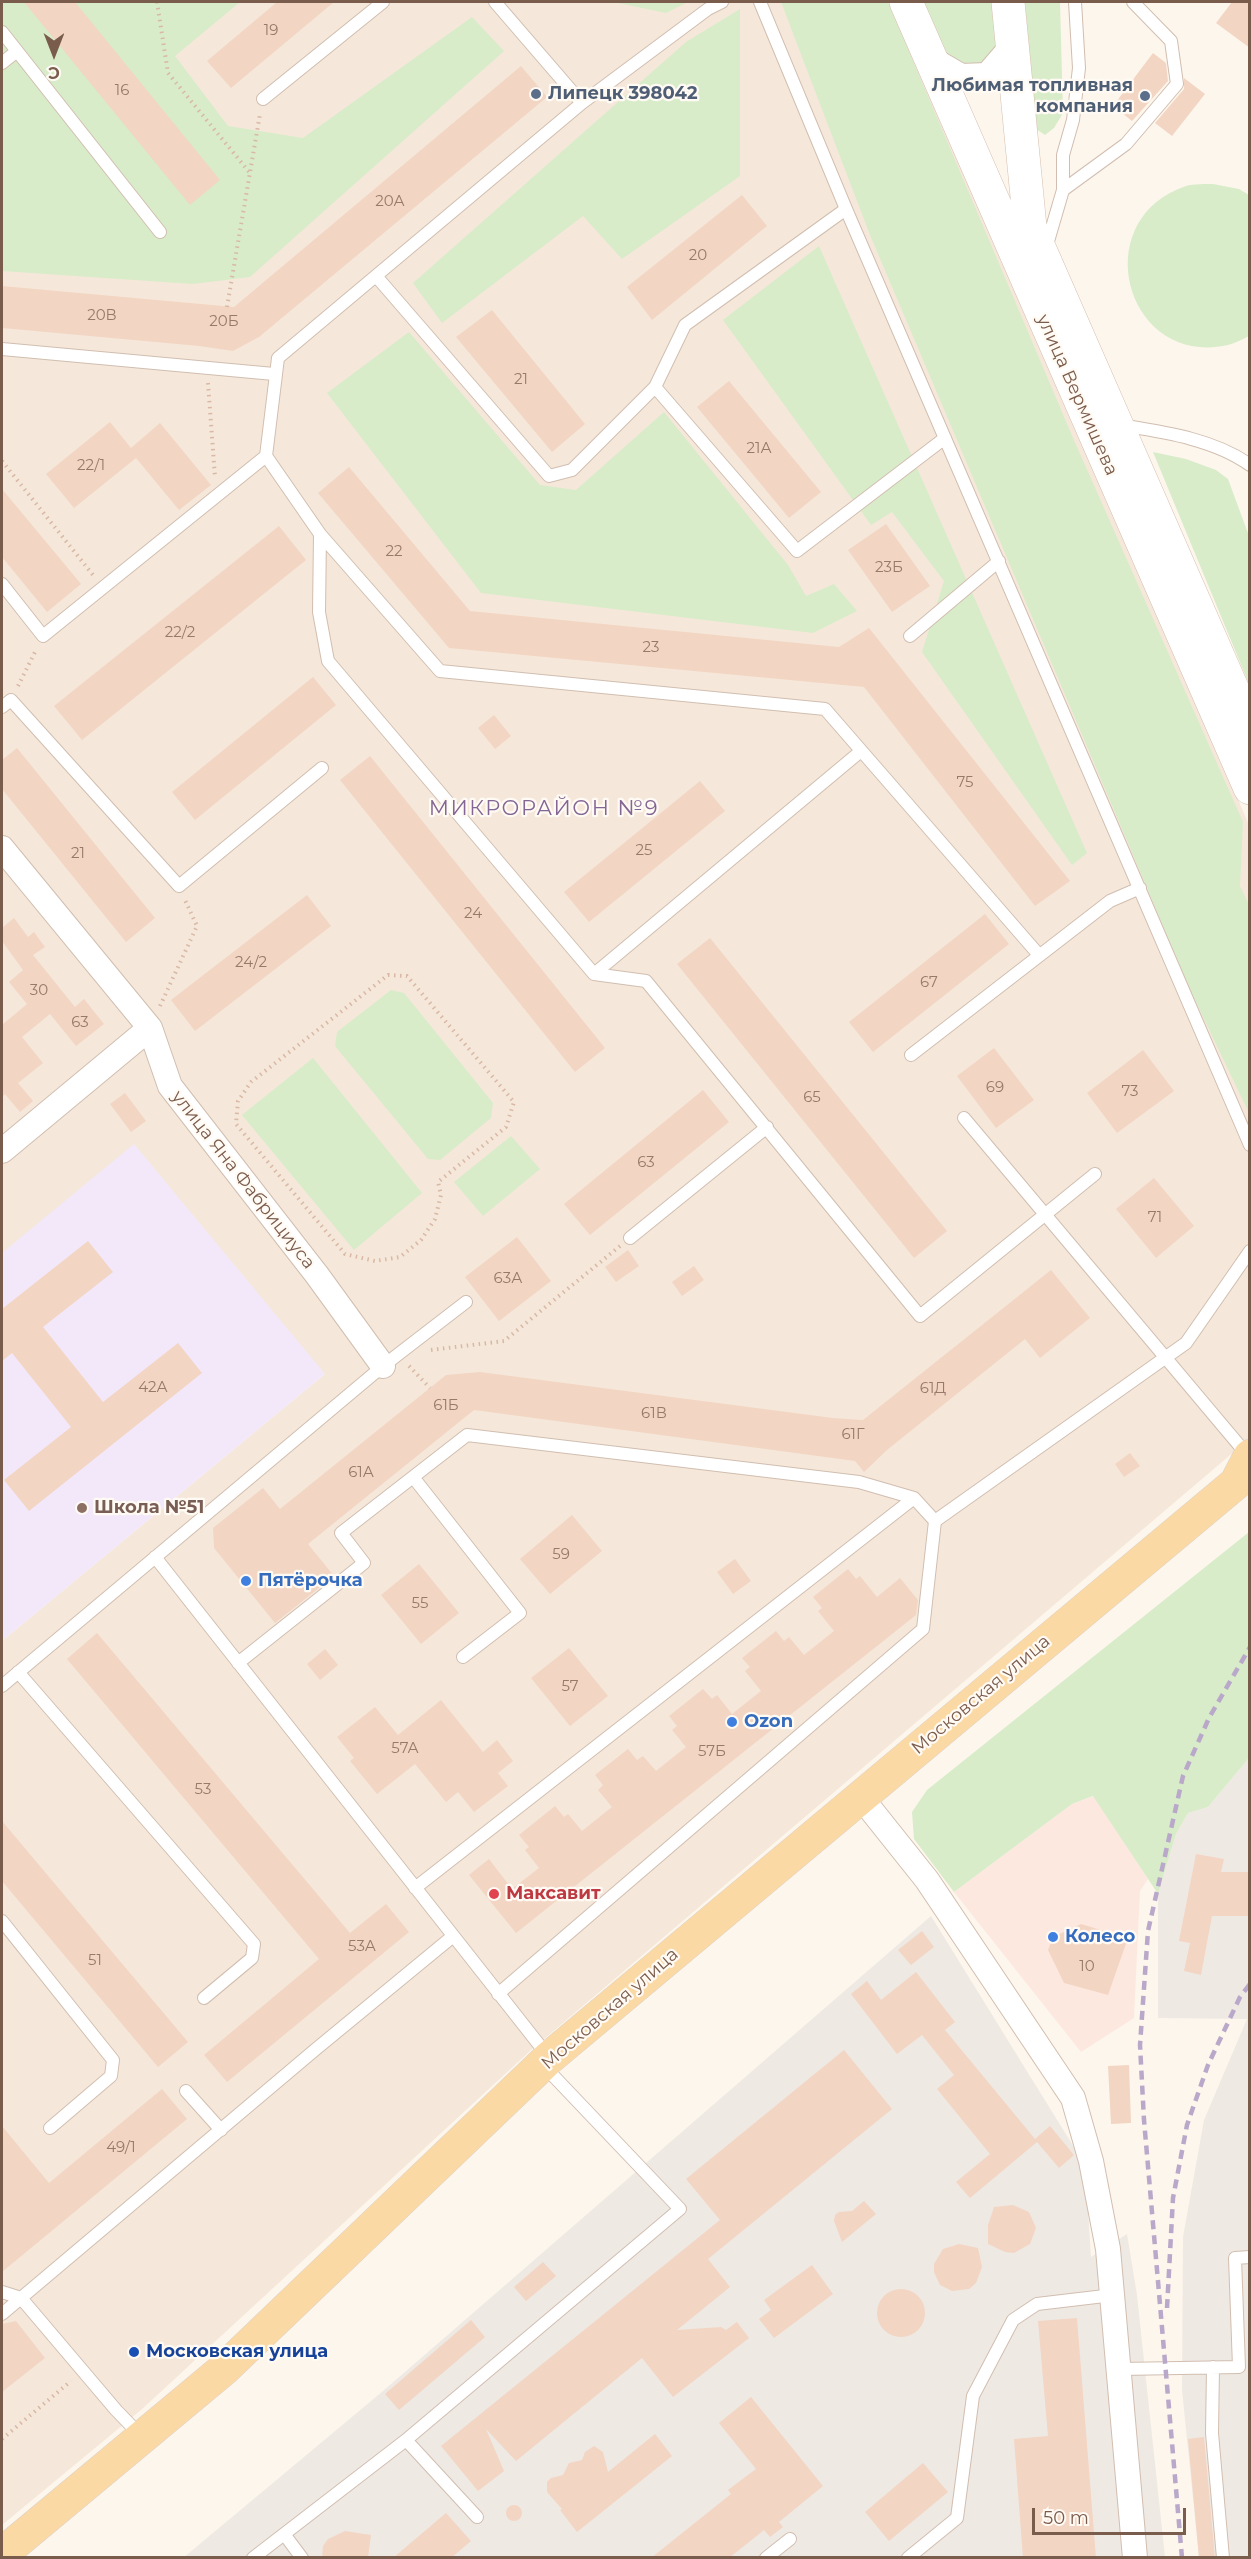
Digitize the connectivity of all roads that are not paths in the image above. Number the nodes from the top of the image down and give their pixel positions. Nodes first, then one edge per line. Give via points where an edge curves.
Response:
1 (383, 2) edge
2 (495, 2) edge
3 (722, 2) edge
4 (760, 2) edge
5 (906, 2) edge
6 (1008, 2) edge
7 (1075, 2) edge
8 (1133, 2) edge
9 (2, 32) edge
10 (1012, 46) junction
11 (17, 51) junction
12 (930, 58) junction
13 (2, 63) edge
14 (263, 99) road end
15 (582, 103) junction
16 (1063, 190) junction
17 (846, 209) junction
18 (160, 232) dead end
19 (1043, 258) junction
20 (376, 276) junction
21 (2, 349) edge
22 (274, 374) junction
23 (655, 387) junction
24 (1116, 424) junction
25 (945, 438) junction
26 (266, 456) junction
27 (1250, 465) edge
28 (320, 534) junction
29 (999, 561) junction
30 (2, 584) edge
31 (910, 636) dead end
32 (6, 704) edge
33 (1249, 727) edge
34 (861, 751) junction
35 (322, 768) dead end
36 (1250, 789) edge
37 (2, 848) edge
38 (1140, 888) junction
39 (1039, 955) junction
40 (594, 974) junction
41 (150, 1028) junction
42 (911, 1055) dead end
43 (964, 1118) dead end
44 (767, 1127) junction
45 (1250, 1145) edge
46 (2, 1151) edge
47 (1095, 1174) dead end
48 (1046, 1215) junction
49 (630, 1238) road end
50 (1250, 1251) edge
51 (466, 1302) dead end
52 (1166, 1358) junction
53 (391, 1360) junction
54 (1246, 1469) edge
55 (413, 1477) junction
56 (915, 1498) junction
57 (935, 1521) junction
58 (155, 1557) junction
59 (463, 1657) dead end
60 (238, 1663) junction
61 (18, 1672) junction
62 (2, 1686) edge
63 (860, 1796) junction
64 (415, 1888) junction
65 (2, 1921) edge
66 (452, 1937) junction
67 (498, 1994) junction
68 (204, 1998) dead end
69 (547, 2062) junction
70 (186, 2091) dead end
71 (50, 2128) dead end
72 (221, 2130) junction
73 (1250, 2257) edge
74 (2, 2292) edge
75 (1113, 2295) junction
76 (21, 2298) junction
77 (2, 2314) edge
78 (1213, 2367) junction
79 (1244, 2368) edge
80 (1120, 2369) junction
81 (142, 2438) junction
82 (406, 2440) junction
83 (477, 2517) dead end
84 (284, 2534) junction
85 (790, 2539) dead end
86 (2, 2554) edge
87 (253, 2558) edge
88 (302, 2558) edge
89 (766, 2558) edge
90 (908, 2558) edge
91 (1136, 2558) edge
92 (1223, 2558) edge

1 - 14 lane
2 - 15 lane
3 - 15 lane
4 - 17 lane
5 - 12 main road, улица Вермишева
6 - 10 main road, улица Вермишева
7 - 16 lane via 1079,68 1074,120 1063,155
8 - 16 lane via 1171,41 1177,84 1126,144
9 - 11 lane
10 - 12 street via 987,75 961,76
10 - 19 main road, улица Вермишева via 1030,227
11 - 13 lane
11 - 18 lane
12 - 36 main road, улица Вермишева
15 - 20 lane
16 - 19 lane
17 - 23 lane via 685,325
17 - 25 lane
19 - 24 main road, улица Вермишева
20 - 22 lane via 278,358
20 - 23 lane via 549,476 572,470
21 - 22 lane
22 - 26 lane
23 - 25 lane via 797,551
24 - 27 lane via 1196,441
24 - 33 main road, улица Вермишева
25 - 29 lane
26 - 28 lane
26 - 30 lane via 43,636
28 - 34 lane via 440,671 825,709
28 - 40 lane via 319,612 328,661
29 - 31 lane
29 - 38 lane
32 - 35 lane via 179,886
34 - 39 lane
34 - 40 lane
37 - 41 street, улица Яна Фабрициуса
38 - 39 lane via 1110,901
38 - 45 lane
39 - 42 lane
40 - 44 lane via 646,981
41 - 46 street
41 - 53 street, улица Яна Фабрициуса via 170,1086 317,1275
43 - 48 lane
44 - 48 lane via 920,1316
44 - 49 lane
47 - 48 lane
48 - 52 lane
50 - 52 lane via 1186,1343
51 - 53 lane
52 - 54 lane
52 - 57 lane
53 - 58 lane
54 - 63 main road, Московская улица
55 - 56 lane via 467,1435 859,1482
55 - 59 lane via 520,1613
55 - 60 lane via 341,1533 364,1563
56 - 57 lane
56 - 64 lane
57 - 67 lane via 924,1629
58 - 60 lane
58 - 61 lane
60 - 64 lane
61 - 62 lane
61 - 68 lane via 254,1944 252,1958
63 - 69 main road, Московская улица
63 - 75 street via 927,1880 1073,2098 1091,2162
64 - 66 lane
65 - 71 lane via 112,2060 111,2076
66 - 67 lane
66 - 72 lane
67 - 69 lane
69 - 81 main road, Московская улица via 224,2369
69 - 82 lane via 680,2209
70 - 72 lane
72 - 76 lane
73 - 79 lane via 1235,2258
74 - 76 lane
75 - 80 street
75 - 90 lane via 1037,2304 1013,2320 973,2396 957,2518
76 - 77 lane
76 - 81 lane
78 - 79 lane
78 - 80 lane
78 - 92 lane via 1212,2433
80 - 91 street
81 - 86 main road, Московская улица
82 - 83 lane
82 - 84 lane
84 - 87 lane
84 - 88 lane
85 - 89 lane

